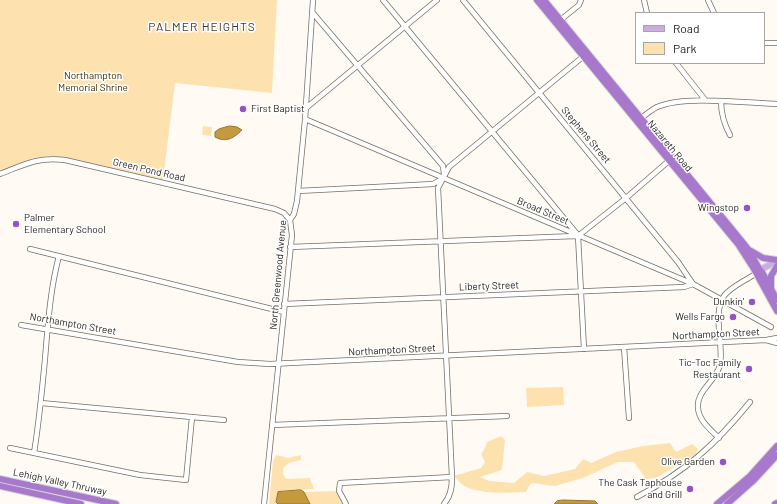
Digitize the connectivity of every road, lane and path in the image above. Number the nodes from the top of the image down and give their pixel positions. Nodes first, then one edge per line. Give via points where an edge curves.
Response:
1 (313, 0) edge
2 (384, 0) edge
3 (437, 0) edge
4 (463, 0) edge
5 (537, 0) edge
6 (544, 0) edge
7 (581, 0) edge
8 (644, 0) edge
9 (708, 0) edge
10 (312, 12) junction
11 (647, 12) edge
12 (714, 12) edge
13 (559, 22) junction
14 (405, 27) junction
15 (765, 43) edge
16 (777, 43) edge
17 (586, 55) junction
18 (677, 64) edge
19 (358, 65) junction
20 (538, 93) junction
21 (706, 101) junction
22 (722, 101) junction
23 (777, 104) edge
24 (306, 108) junction
25 (305, 119) junction
26 (639, 120) junction
27 (492, 131) junction
28 (730, 135) dead end
29 (672, 159) junction
30 (0, 174) edge
31 (443, 178) junction
32 (298, 191) junction
33 (626, 198) junction
34 (290, 220) junction
35 (578, 236) junction
36 (441, 241) junction
37 (290, 247) junction
38 (30, 249) dead end
39 (748, 249) junction
40 (59, 256) junction
41 (777, 260) edge
42 (777, 265) edge
43 (760, 272) junction
44 (693, 284) junction
45 (771, 290) junction
46 (581, 292) junction
47 (444, 297) junction
48 (722, 300) junction
49 (777, 300) edge
50 (284, 304) junction
51 (777, 311) edge
52 (284, 312) junction
53 (21, 325) dead end
54 (770, 327) dead end
55 (47, 329) junction
56 (776, 337) edge
57 (766, 340) junction
58 (720, 342) junction
59 (777, 343) edge
60 (624, 347) junction
61 (584, 349) junction
62 (446, 356) junction
63 (278, 364) junction
64 (750, 402) dead end
65 (41, 403) junction
66 (507, 416) dead end
67 (192, 417) junction
68 (628, 418) dead end
69 (449, 419) junction
70 (224, 420) dead end
71 (272, 426) junction
72 (719, 438) junction
73 (777, 446) edge
74 (10, 448) dead end
75 (34, 453) junction
76 (777, 455) edge
77 (452, 477) junction
78 (0, 479) edge
79 (0, 486) edge
80 (637, 497) dead end
81 (81, 504) edge
82 (116, 504) edge
83 (264, 504) edge
84 (346, 504) edge
85 (444, 504) edge
86 (717, 504) edge
87 (727, 504) edge

1 - 10 street, North Greenwood Avenue
2 - 14 street
3 - 14 street
4 - 20 street, Stephens Street
5 - 13 highway, Nazareth Road
6 - 13 highway, Nazareth Road
7 - 13 street via 579,5
8 - 11 street
9 - 12 street
10 - 19 street
10 - 24 street, North Greenwood Avenue
13 - 17 highway, Nazareth Road
14 - 19 street
14 - 27 street
15 - 16 street
17 - 20 street
17 - 26 highway, Nazareth Road
18 - 21 street
19 - 24 street
19 - 31 street via 443,166
20 - 27 street
20 - 33 street, Stephens Street
21 - 22 street
21 - 26 street via 670,103 658,107
22 - 23 street
22 - 28 street via 725,126
24 - 25 street, North Greenwood Avenue
25 - 31 street, Broad Street
25 - 32 street, North Greenwood Avenue
26 - 29 highway, Nazareth Road
27 - 31 street via 449,167
27 - 35 street
29 - 33 street
29 - 39 highway, Nazareth Road
29 - 43 highway, Nazareth Road
30 - 34 street, Green Pond Road via 41,159 65,160 275,209 284,213
31 - 32 street via 434,184
31 - 35 street, Broad Street
31 - 36 street via 438,190
32 - 34 street, North Greenwood Avenue
33 - 35 street
33 - 44 street, Stephens Street
34 - 37 street, North Greenwood Avenue
35 - 36 street
35 - 44 street, Broad Street
35 - 46 street
36 - 37 street
36 - 47 street
37 - 50 street, North Greenwood Avenue
38 - 40 street
39 - 41 highway via 763,258
39 - 43 highway, Nazareth Road
40 - 52 street
40 - 55 street via 53,279
41 - 43 main road
42 - 43 main road
42 - 45 highway via 771,276
43 - 45 highway, Nazareth Road
43 - 48 street via 729,291
43 - 51 highway, Nazareth Road
44 - 46 street, Liberty Street via 684,287
44 - 48 street, Broad Street
45 - 49 highway, Nazareth Road
46 - 47 street, Liberty Street
46 - 61 street
47 - 50 street, Liberty Street
47 - 62 street
48 - 54 street, Broad Street
48 - 58 street via 719,312
50 - 52 street, North Greenwood Avenue
52 - 63 street, North Greenwood Avenue
53 - 55 street, Northampton Street
55 - 63 street, Northampton Street via 238,362
55 - 65 street
56 - 57 street, Northampton Street
57 - 58 street, Northampton Street
57 - 59 street, Northampton Street
58 - 60 street, Northampton Street
58 - 72 street via 718,370 698,405 702,420
60 - 61 street, Northampton Street
60 - 68 street
61 - 62 street, Northampton Street
62 - 63 street, Northampton Street
62 - 69 street
63 - 71 street, North Greenwood Avenue
64 - 72 street
65 - 67 street
65 - 75 street
66 - 69 street
67 - 70 street
67 - 75 street via 186,480 140,475
69 - 71 street
69 - 77 street
71 - 83 street, North Greenwood Avenue
72 - 80 street via 681,471
73 - 86 highway via 750,476
74 - 75 street
76 - 87 highway
77 - 84 street via 340,483 339,491
77 - 85 street via 451,491
78 - 82 highway, Lehigh Valley Thruway
79 - 81 highway, Lehigh Valley Thruway

